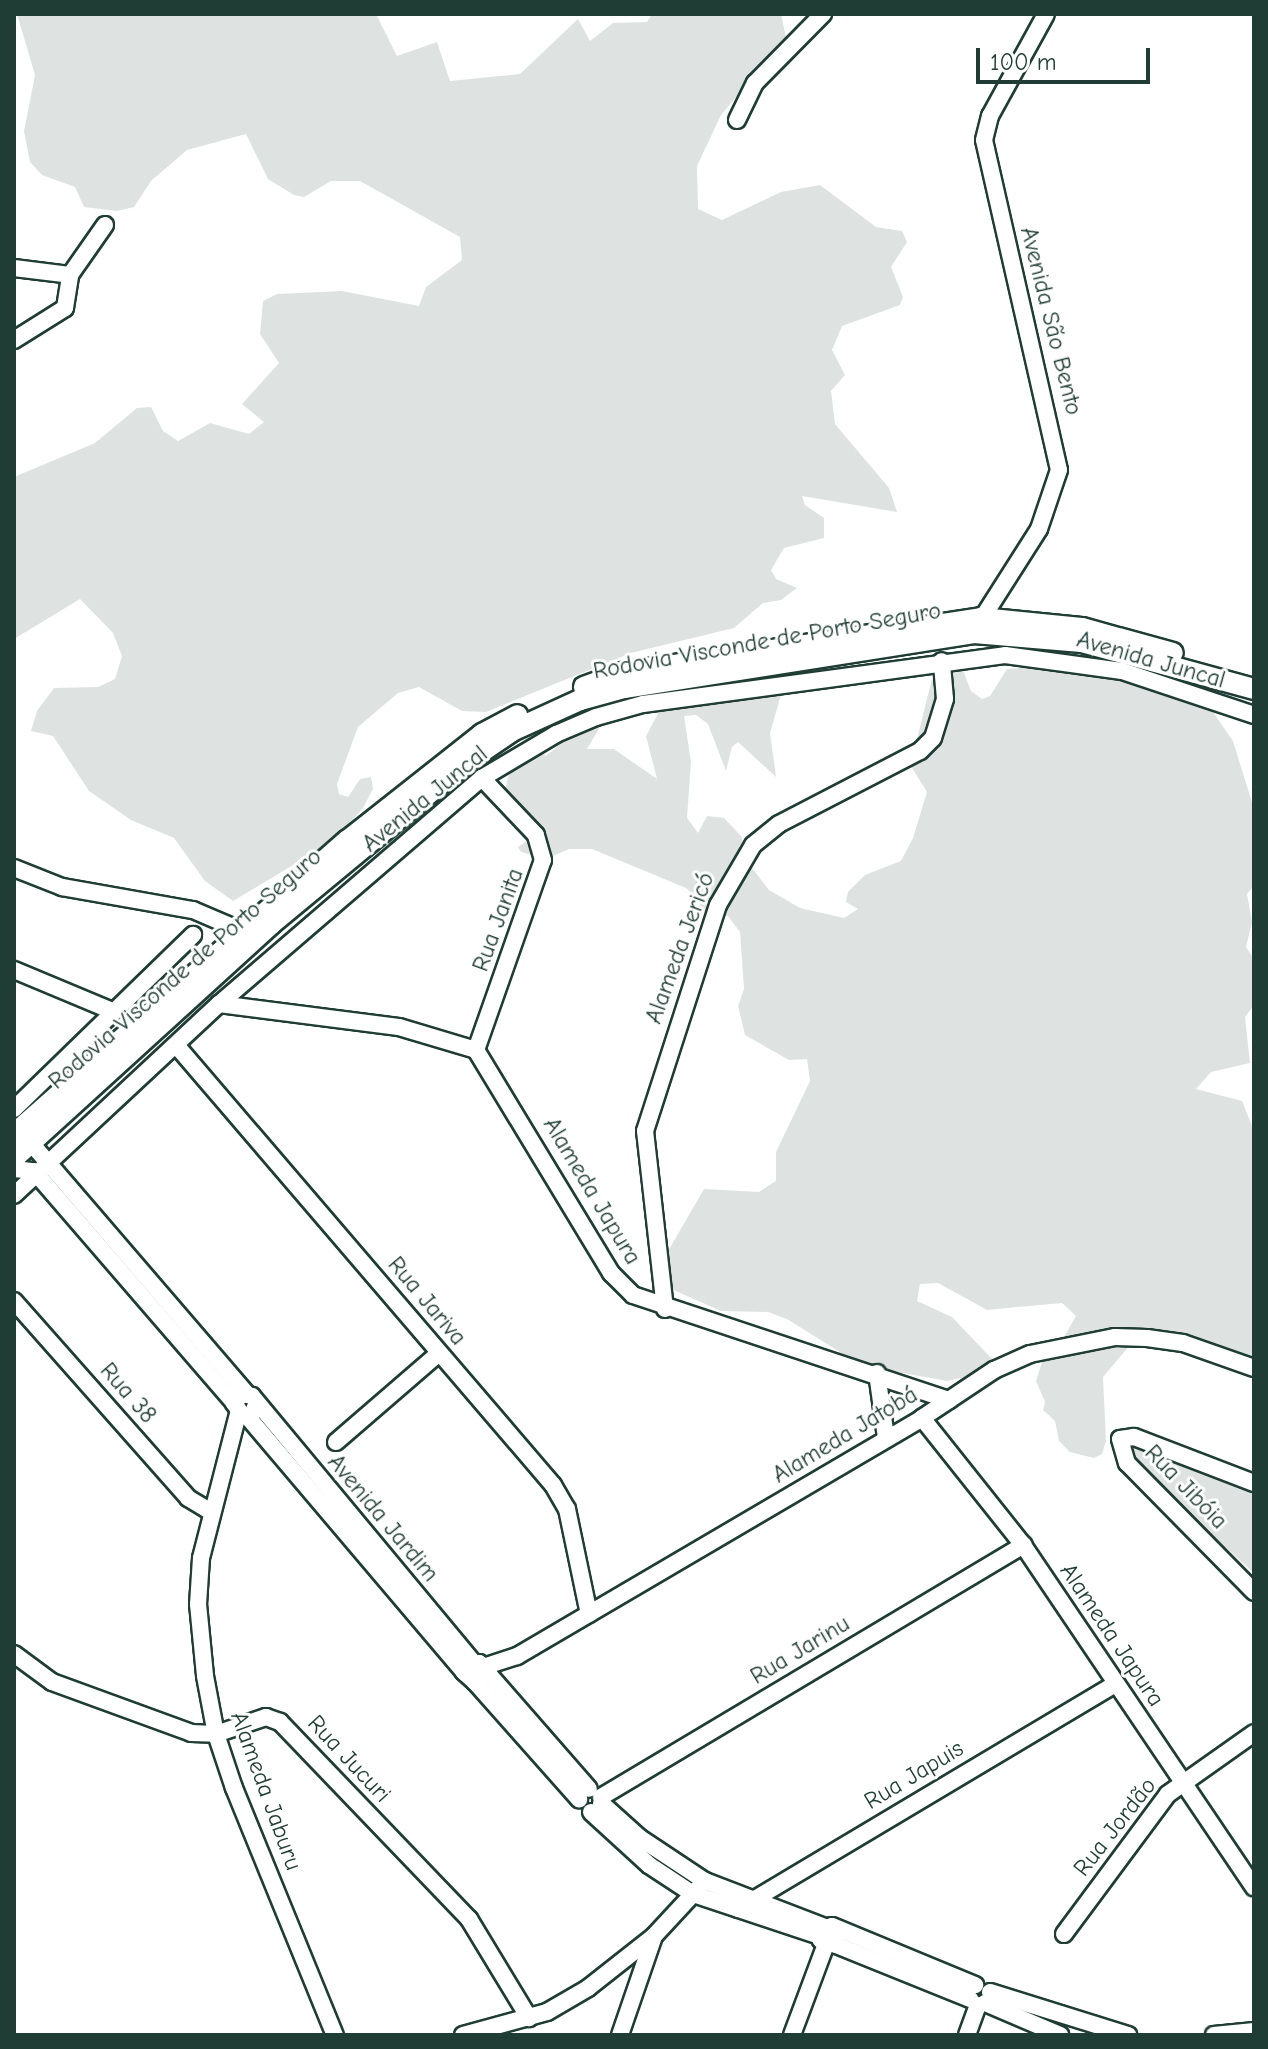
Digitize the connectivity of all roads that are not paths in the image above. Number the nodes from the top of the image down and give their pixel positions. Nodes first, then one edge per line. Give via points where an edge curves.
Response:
1 (823, 14) edge
2 (1038, 19) edge
3 (737, 120) dead end
4 (105, 225) dead end
5 (14, 268) edge
6 (70, 275) junction
7 (14, 340) edge
8 (977, 625) junction
9 (942, 661) junction
10 (1254, 675) edge
11 (1254, 689) edge
12 (1254, 715) edge
13 (482, 778) junction
14 (14, 868) edge
15 (242, 931) junction
16 (193, 935) dead end
17 (14, 970) edge
18 (219, 1004) junction
19 (112, 1011) junction
20 (176, 1045) junction
21 (476, 1050) junction
22 (14, 1109) edge
23 (20, 1139) edge
24 (14, 1158) edge
25 (14, 1169) edge
26 (45, 1171) junction
27 (14, 1195) edge
28 (14, 1301) edge
29 (665, 1309) junction
30 (438, 1354) junction
31 (1254, 1368) edge
32 (877, 1373) junction
33 (949, 1400) junction
34 (245, 1406) junction
35 (922, 1418) junction
36 (886, 1438) junction
37 (336, 1442) dead end
38 (1254, 1483) edge
39 (211, 1512) junction
40 (1023, 1545) junction
41 (1254, 1592) edge
42 (589, 1614) junction
43 (14, 1654) edge
44 (476, 1671) junction
45 (1115, 1684) junction
46 (1254, 1733) edge
47 (216, 1734) junction
48 (1183, 1782) junction
49 (592, 1800) junction
50 (705, 1881) junction
51 (1254, 1887) edge
52 (693, 1894) junction
53 (753, 1897) junction
54 (738, 1909) junction
55 (1064, 1934) dead end
56 (654, 1936) junction
57 (829, 1937) junction
58 (980, 1997) junction
59 (529, 2018) junction
60 (1254, 2031) edge
61 (335, 2035) edge
62 (463, 2035) edge
63 (620, 2035) edge
64 (792, 2035) edge
65 (967, 2035) edge
66 (1060, 2035) edge
67 (1131, 2035) edge
68 (1145, 2035) edge
69 (1214, 2035) edge

1 - 3 street via 755,83
2 - 8 street, Avenida São Bento via 990,116 984,140 1059,470 1039,529
4 - 6 street
5 - 6 street
6 - 7 street via 65,308
8 - 10 main road, Rodovia Visconde de Porto Seguro via 1082,628
8 - 11 main road, Rodovia Visconde de Porto Seguro via 1082,642
8 - 15 main road, Rodovia Visconde de Porto Seguro via 622,673 562,695 482,734
8 - 23 main road, Rodovia Visconde de Porto Seguro via 624,688 580,700 512,731 468,761 271,924
9 - 12 street, Avenida Juncal via 1005,655 1081,662
9 - 13 street, Avenida Juncal via 620,709 556,734
9 - 29 street, Alameda Jericó via 945,699 933,738 920,751 779,824 753,845 718,905 645,1131
13 - 18 street, Avenida Juncal
13 - 21 street, Rua Janita via 536,835 543,860
14 - 15 street via 62,887 193,910
15 - 23 main road, Rodovia Visconde de Porto Seguro
16 - 19 street
17 - 19 street
18 - 20 street, Avenida Juncal
18 - 21 street via 399,1027
19 - 22 street
20 - 26 street, Avenida Juncal
20 - 30 street, Rua Jariva via 272,1151
21 - 29 street, Alameda Japura via 611,1273 633,1295
23 - 24 main road, Rodovia Visconde de Porto Seguro
23 - 26 street, Avenida Jardim
25 - 26 street
26 - 27 street, Avenida Juncal
26 - 34 street, Avenida Jardim
28 - 39 street, Rua 38 via 188,1498
29 - 32 street, Alameda Japura
30 - 37 street
30 - 42 street, Rua Jariva via 553,1485 567,1509
31 - 33 street, Alameda Jatobá via 1183,1343 1115,1337 1030,1354
32 - 33 street, Alameda Japura
32 - 36 street
33 - 35 street, Alameda Jatobá
34 - 39 street, Alameda Jaburu
34 - 44 street, Avenida Jardim
35 - 36 street, Alameda Jatobá
35 - 40 street, Alameda Japura
36 - 42 street, Alameda Jatobá
38 - 41 street, Rua Jibóia via 1127,1435 1120,1439 1127,1463
39 - 47 street, Alameda Jaburu via 198,1604
40 - 45 street, Alameda Japura
40 - 49 street, Rua Jarinu
42 - 44 street, Alameda Jatobá via 517,1656
43 - 47 street, Rua Jucuri via 67,1688 191,1733
44 - 49 street, Avenida Jardim
45 - 48 street, Alameda Japura
45 - 53 street, Rua Japuis
46 - 48 street, Rua Jordão
47 - 59 street, Rua Jucuri via 266,1717 293,1733 469,1919
47 - 61 street, Alameda Jaburu
48 - 51 street, Alameda Japura
48 - 55 street, Rua Jordão via 1133,1837
49 - 50 street, Avenida Jardim
49 - 52 street, Avenida Jardim via 649,1865
50 - 52 street
50 - 53 street, Avenida Jardim
52 - 54 street, Avenida Jardim
52 - 56 street
53 - 54 street, Rua Japuis
53 - 57 street, Avenida Jardim
54 - 57 street, Avenida Jardim
56 - 59 street via 588,1988
56 - 63 street
57 - 58 street, Avenida Jardim
57 - 64 street
58 - 65 street
58 - 66 street, Avenida Jardim
58 - 67 street, Avenida Jardim
59 - 62 street
60 - 69 street
67 - 68 street, Avenida Jardim

